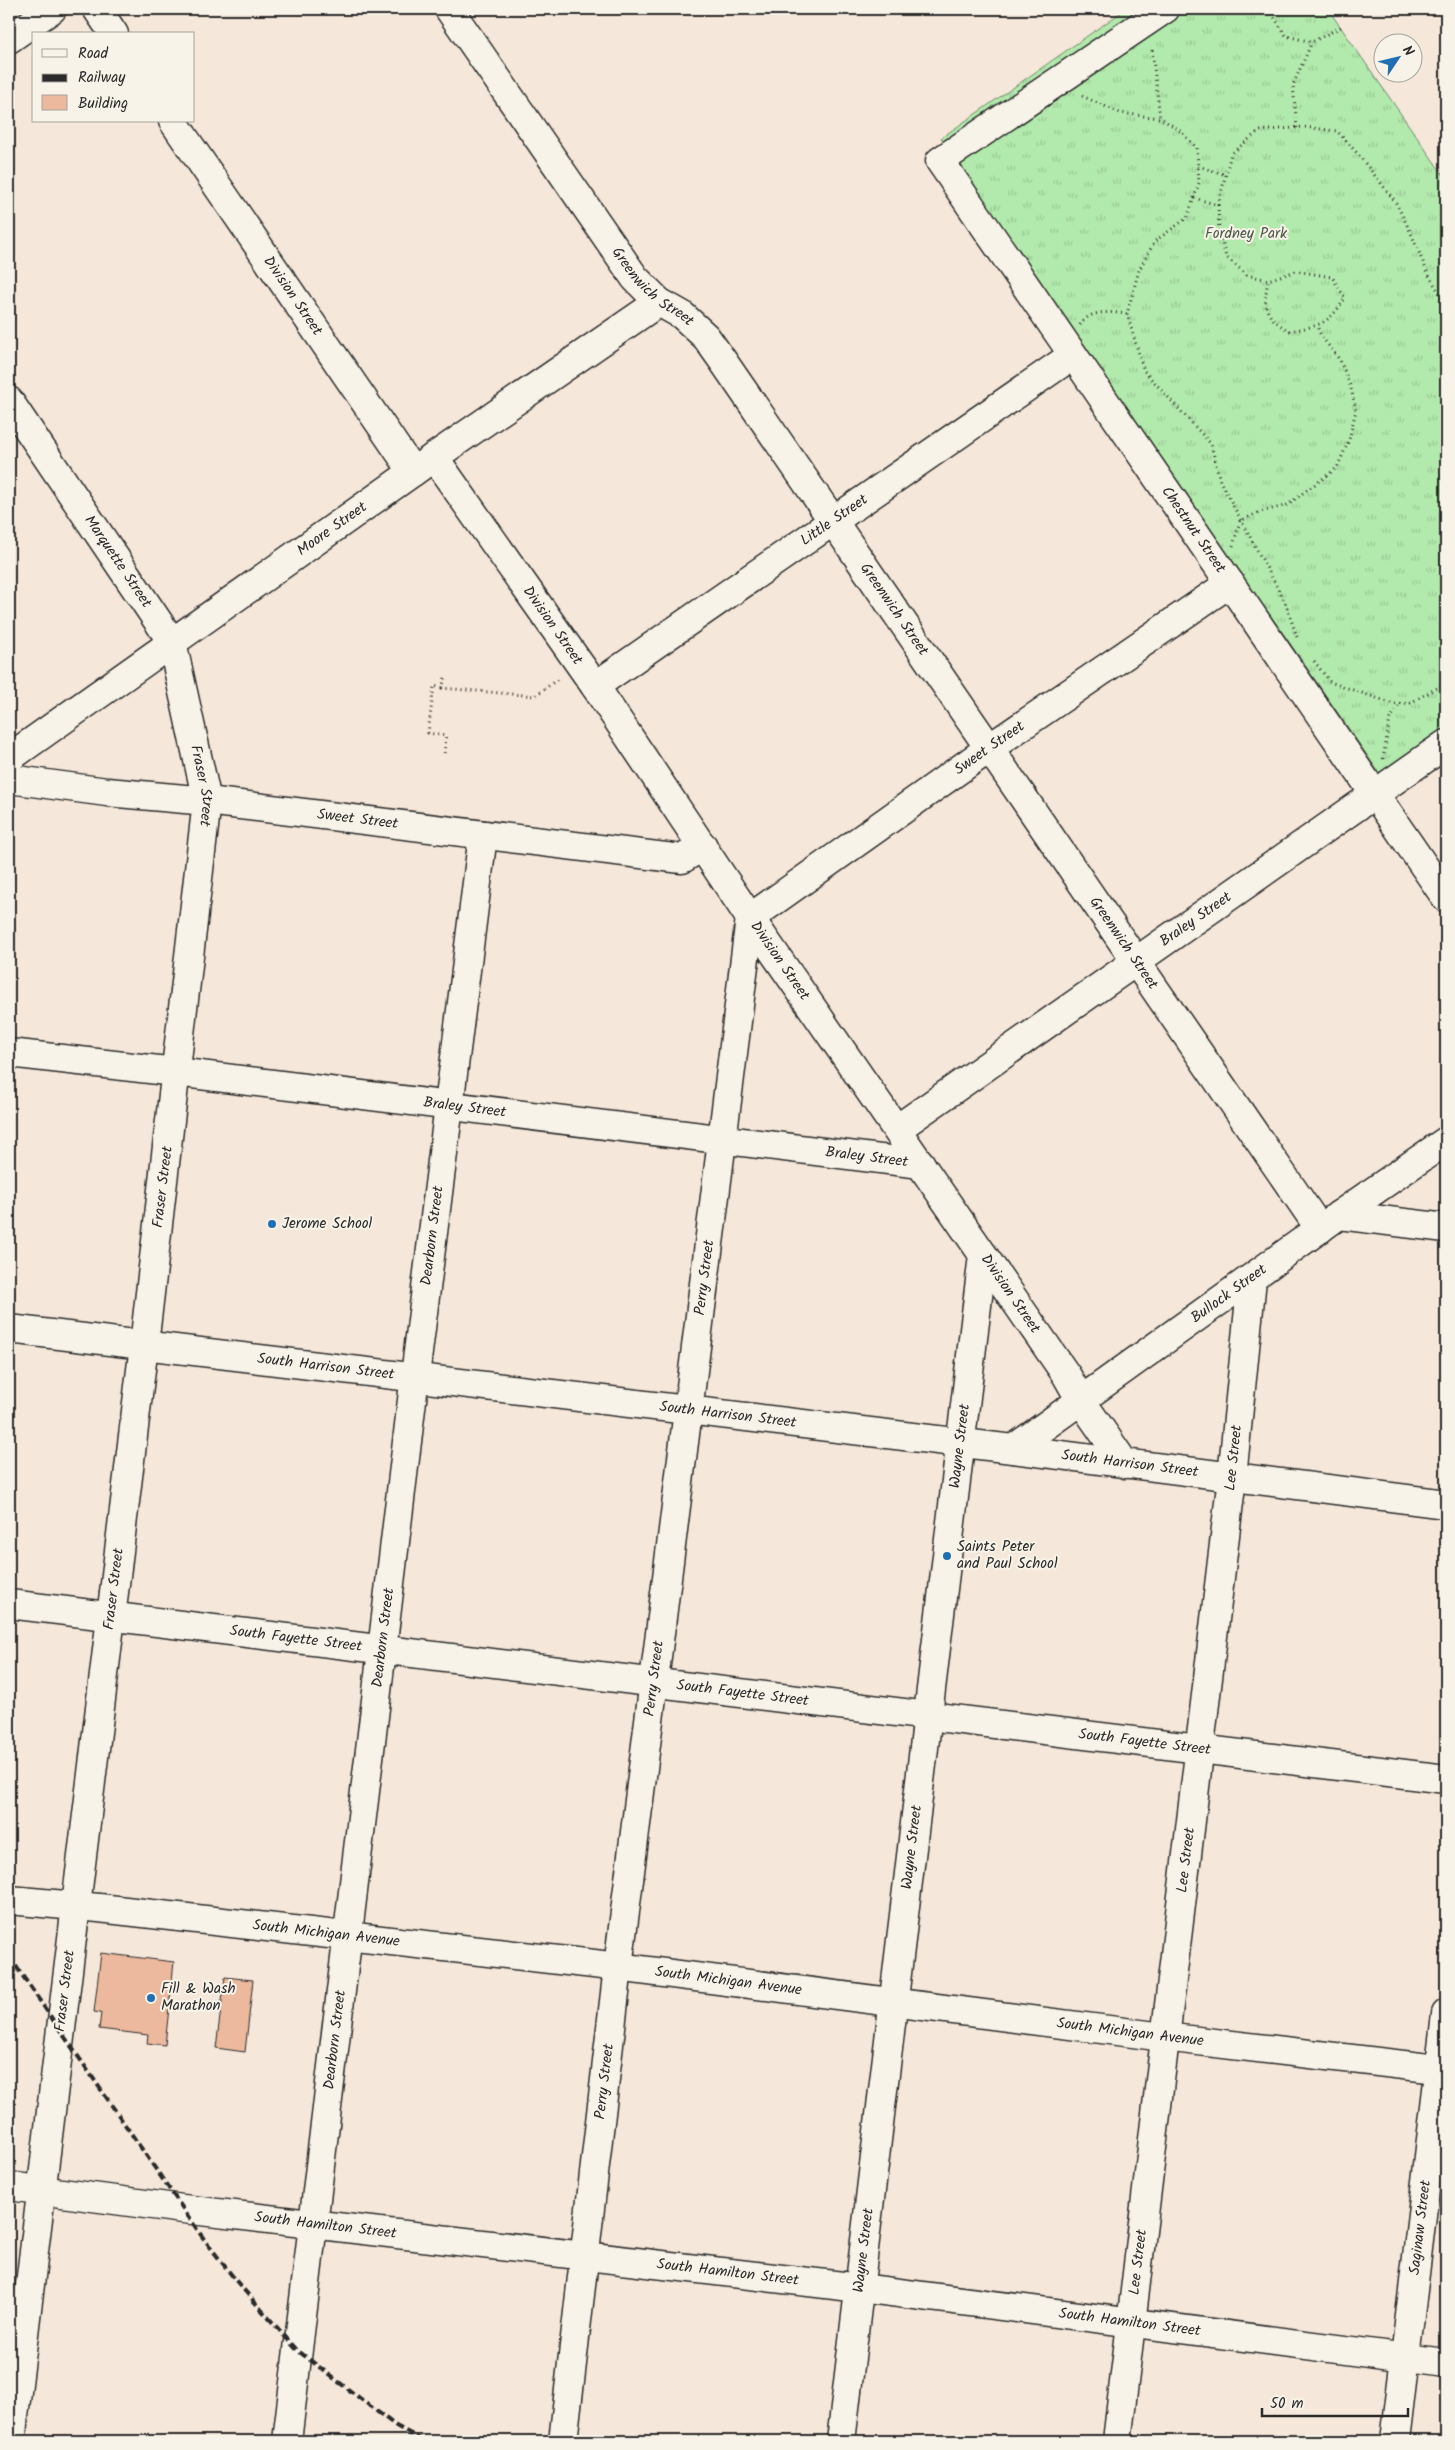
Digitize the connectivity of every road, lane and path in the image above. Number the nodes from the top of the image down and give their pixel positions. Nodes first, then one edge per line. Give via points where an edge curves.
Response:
1 (52, 9) edge
2 (96, 9) edge
3 (449, 9) edge
4 (1165, 9) edge
5 (1269, 9) edge
6 (1341, 27) dead end
7 (113, 32) edge
8 (9, 39) edge
9 (1312, 42) junction
10 (1152, 50) dead end
11 (1082, 96) dead end
12 (1160, 118) junction
13 (174, 122) edge
14 (1297, 128) junction
15 (1198, 166) junction
16 (1226, 175) junction
17 (1194, 198) junction
18 (1218, 205) junction
19 (1268, 280) junction
20 (659, 302) junction
21 (1446, 304) edge
22 (1127, 314) junction
23 (1317, 326) junction
24 (1075, 342) junction
25 (9, 401) edge
26 (424, 464) junction
27 (833, 520) junction
28 (1240, 521) junction
29 (1233, 546) dead end
30 (1230, 583) junction
31 (1297, 639) dead end
32 (172, 642) junction
33 (1308, 653) dead end
34 (445, 678) dead end
35 (558, 679) dead end
36 (1446, 683) edge
37 (594, 686) junction
38 (442, 688) junction
39 (1400, 703) junction
40 (192, 738) joint
41 (1446, 744) edge
42 (991, 747) junction
43 (444, 755) dead end
44 (9, 758) edge
45 (1378, 762) dead end
46 (9, 779) edge
47 (1374, 794) junction
48 (207, 800) junction
49 (483, 835) junction
50 (703, 846) junction
51 (1446, 898) edge
52 (750, 918) junction
53 (1137, 962) junction
54 (9, 1054) edge
55 (176, 1072) junction
56 (449, 1105) junction
57 (897, 1129) junction
58 (720, 1139) junction
59 (1446, 1141) edge
60 (920, 1164) junction
61 (1329, 1222) junction
62 (1446, 1228) edge
63 (982, 1255) junction
64 (1252, 1279) junction
65 (9, 1329) edge
66 (144, 1345) junction
67 (415, 1377) junction
68 (1080, 1399) junction
69 (689, 1410) junction
70 (959, 1443) junction
71 (1013, 1449) junction
72 (1125, 1464) junction
73 (1232, 1477) junction
74 (1446, 1504) edge
75 (9, 1604) edge
76 (110, 1616) junction
77 (382, 1650) junction
78 (653, 1682) junction
79 (926, 1716) junction
80 (1198, 1750) junction
81 (1446, 1779) edge
82 (9, 1900) edge
83 (76, 1905) junction
84 (348, 1936) junction
85 (618, 1967) junction
86 (892, 2002) junction
87 (1446, 2014) edge
88 (1164, 2038) junction
89 (1443, 2070) edge
90 (9, 2186) edge
91 (40, 2190) junction
92 (312, 2224) junction
93 (586, 2257) junction
94 (860, 2288) junction
95 (1130, 2322) junction
96 (1404, 2358) junction
97 (1446, 2364) edge
98 (11, 2441) edge
99 (287, 2441) edge
100 (563, 2441) edge
101 (841, 2441) edge
102 (1117, 2441) edge
103 (1395, 2441) edge

1 - 8 street
2 - 7 street
3 - 20 street, Greenwich Street via 635,278
4 - 24 street, Chestnut Street via 940,160
5 - 9 path via 1286,36
6 - 9 path
9 - 14 path via 1293,85
10 - 12 path
11 - 12 path via 1120,113
12 - 15 path via 1178,129 1197,148
13 - 26 street, Division Street
14 - 16 path via 1259,131 1231,154
14 - 21 path via 1337,132 1358,153 1395,200 1428,274
15 - 16 path
15 - 17 path via 1200,183
16 - 18 path
17 - 18 path
17 - 22 path via 1187,218 1155,241 1139,270
18 - 19 path via 1219,232 1226,257 1246,275
19 - 23 path via 1264,302 1271,320 1289,332
19 - 23 path via 1296,271 1332,277 1345,298 1336,313
20 - 26 street, Moore Street
20 - 27 street, Greenwich Street via 682,315 706,337
22 - 24 path via 1093,314 1082,322
22 - 28 path via 1144,371 1211,444 1220,481
23 - 28 path via 1340,360 1351,388 1356,410 1349,440 1337,468 1317,483 1288,504
24 - 27 street, Little Street
24 - 30 street, Chestnut Street
25 - 32 street, Marquette Street
26 - 32 street, Moore Street
26 - 37 street, Division Street
27 - 37 street, Little Street
27 - 42 street, Greenwich Street
28 - 29 path
28 - 31 path via 1286,602
30 - 42 street, Sweet Street
30 - 47 street, Chestnut Street
32 - 40 street, Marquette Street
32 - 44 street, Moore Street
33 - 39 path via 1330,682 1394,704
34 - 38 path
35 - 38 path via 535,696
36 - 39 path via 1410,703
37 - 50 street, Division Street
38 - 43 path via 434,686 428,733 446,736
39 - 45 path via 1390,719 1385,757
40 - 48 street, Fraser Street
41 - 47 street, Braley Street
42 - 52 street, Sweet Street
42 - 53 street, Greenwich Street
46 - 48 street, Sweet Street via 107,792
47 - 51 street, Chestnut Street
47 - 53 street, Braley Street
48 - 49 street, Sweet Street
48 - 55 street, Fraser Street
49 - 50 street, Sweet Street via 682,859
49 - 56 street, Dearborn Street
50 - 52 street, Division Street
52 - 57 street, Division Street
52 - 58 street, Perry Street
53 - 57 street, Braley Street
53 - 61 street, Greenwich Street
54 - 55 street, Braley Street
55 - 56 street, Braley Street
55 - 66 street, Fraser Street
56 - 58 street, Braley Street
56 - 67 street, Dearborn Street
57 - 60 street, Division Street
58 - 60 street, Braley Street
58 - 69 street, Perry Street
59 - 61 street, Bullock Street
60 - 63 street, Division Street
61 - 62 street
61 - 64 street, Bullock Street
63 - 68 street, Division Street via 1068,1376
63 - 70 street, Wayne Street
64 - 68 street, Bullock Street
64 - 73 street, Lee Street
65 - 66 street, South Harrison Street
66 - 67 street, South Harrison Street
66 - 76 street, Fraser Street
67 - 69 street, South Harrison Street
67 - 77 street, Dearborn Street
68 - 71 street, Bullock Street
68 - 72 street, Division Street
69 - 70 street, South Harrison Street
69 - 78 street, Perry Street
70 - 71 street, South Harrison Street
70 - 79 street, Wayne Street
71 - 72 street, South Harrison Street
72 - 73 street, South Harrison Street
73 - 74 street, South Harrison Street
73 - 80 street, Lee Street
75 - 76 street, South Fayette Street
76 - 77 street, South Fayette Street
76 - 83 street, Fraser Street
77 - 78 street, South Fayette Street
77 - 84 street, Dearborn Street
78 - 79 street, South Fayette Street
78 - 85 street, Perry Street
79 - 80 street, South Fayette Street
79 - 86 street, Wayne Street
80 - 81 street, South Fayette Street
80 - 88 street, Lee Street
82 - 83 street, South Michigan Avenue
83 - 84 street, South Michigan Avenue
83 - 91 street, Fraser Street
84 - 85 street, South Michigan Avenue
84 - 92 street, Dearborn Street
85 - 86 street, South Michigan Avenue
85 - 93 street, Perry Street
86 - 88 street, South Michigan Avenue
86 - 94 street, Wayne Street
87 - 89 street, Saginaw Street
88 - 89 street, South Michigan Avenue
88 - 95 street, Lee Street
89 - 96 street, Saginaw Street
90 - 91 street, South Hamilton Street
91 - 92 street, South Hamilton Street
91 - 98 street, Fraser Street
92 - 93 street, South Hamilton Street
92 - 99 street, Dearborn Street
93 - 94 street, South Hamilton Street
93 - 100 street, Perry Street
94 - 95 street, South Hamilton Street
94 - 101 street, Wayne Street
95 - 96 street, South Hamilton Street
95 - 102 street, Lee Street
96 - 97 street, South Hamilton Street
96 - 103 street, Saginaw Street

